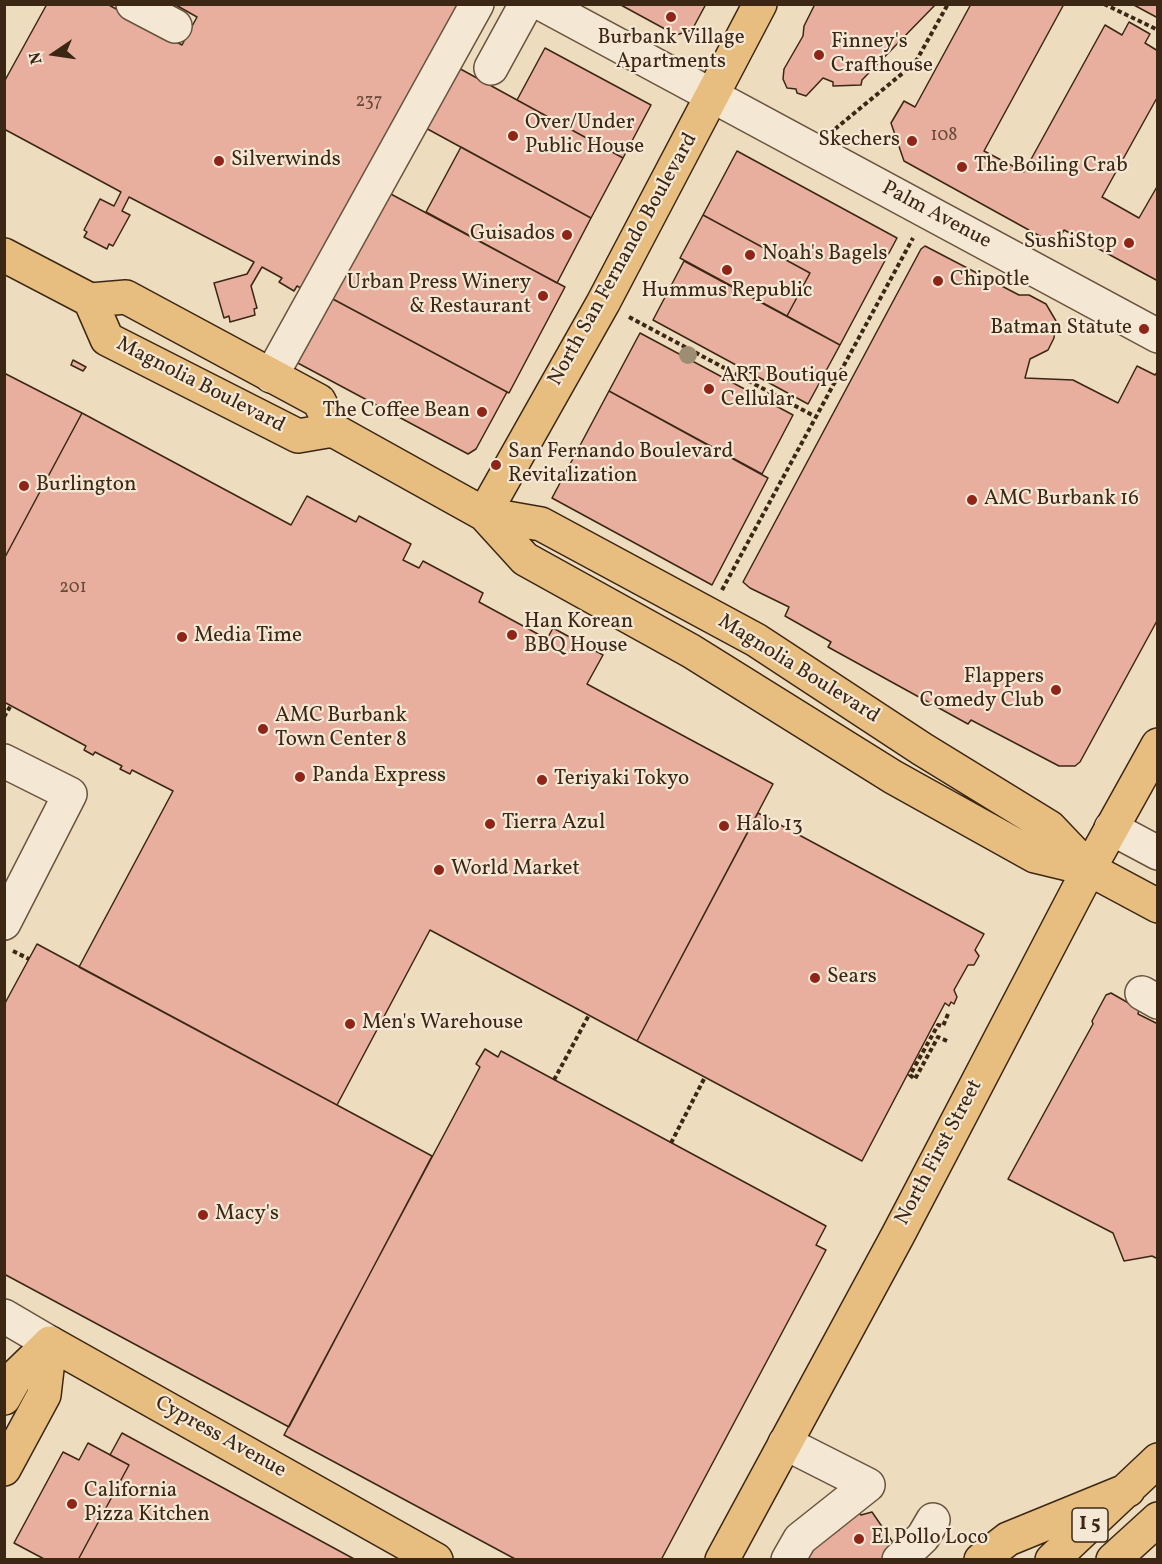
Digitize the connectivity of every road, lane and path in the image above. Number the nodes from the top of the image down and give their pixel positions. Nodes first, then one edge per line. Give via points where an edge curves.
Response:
1 (133, 4) edge
2 (477, 4) edge
3 (526, 4) edge
4 (542, 4) edge
5 (760, 4) edge
6 (948, 4) edge
7 (1104, 4) edge
8 (175, 26) dead end
9 (1158, 30) edge
10 (491, 68) dead end
11 (713, 97) junction
12 (811, 149) junction
13 (928, 211) junction
14 (4, 255) edge
15 (90, 300) junction
16 (603, 303) junction
17 (1158, 336) edge
18 (271, 376) junction
19 (816, 417) junction
20 (333, 430) junction
21 (484, 514) junction
22 (709, 614) junction
23 (11, 705) dead end
24 (4, 717) edge
25 (1158, 745) edge
26 (4, 761) edge
27 (1111, 828) junction
28 (1158, 853) edge
29 (1089, 869) junction
30 (1158, 906) edge
31 (4, 923) edge
32 (4, 946) edge
33 (29, 959) dead end
34 (948, 1014) dead end
35 (589, 1015) dead end
36 (947, 1041) dead end
37 (705, 1077) dead end
38 (554, 1080) dead end
39 (671, 1143) dead end
40 (4, 1316) edge
41 (50, 1343) junction
42 (4, 1398) edge
43 (785, 1443) junction
44 (1158, 1461) edge
45 (4, 1469) edge
46 (1128, 1490) junction
47 (1158, 1518) edge
48 (933, 1520) dead end
49 (436, 1560) edge
50 (722, 1560) edge
51 (788, 1560) edge
52 (898, 1560) edge
53 (981, 1560) edge
54 (1052, 1560) edge
55 (1113, 1560) edge

1 - 8 street
2 - 18 street
3 - 10 street
4 - 11 street, Palm Avenue
5 - 11 main road, North San Fernando Boulevard
6 - 12 path via 915,63
7 - 9 path
11 - 12 street, Palm Avenue
11 - 16 main road, North San Fernando Boulevard
12 - 13 street, Palm Avenue
13 - 17 street, Palm Avenue
13 - 19 path
14 - 15 main road
15 - 18 main road, Magnolia Boulevard via 126,297
15 - 20 main road, Magnolia Boulevard via 107,339 298,436
16 - 19 path
16 - 21 main road, North San Fernando Boulevard
18 - 20 main road, Magnolia Boulevard via 319,401
19 - 22 path
20 - 21 main road, Magnolia Boulevard
21 - 22 main road, Magnolia Boulevard via 541,524
21 - 29 main road, Magnolia Boulevard via 525,559 691,651 893,777 1035,856
22 - 29 main road, Magnolia Boulevard via 1049,827
23 - 24 path
25 - 27 main road, North First Street
26 - 31 street via 70,795
27 - 28 street
27 - 29 main road, North First Street
29 - 30 main road, Magnolia Boulevard
29 - 43 main road, North First Street
32 - 33 path
34 - 36 path via 910,1075 915,1079 938,1037
35 - 38 path
37 - 39 path
40 - 41 street, Cypress Avenue
41 - 42 main road via 17,1375
41 - 45 main road via 44,1395
41 - 49 main road, Cypress Avenue
43 - 50 main road, North First Street
43 - 51 street via 868,1485 800,1539
44 - 46 main road, I 5
46 - 53 main road via 1008,1539
46 - 54 main road, I 5
47 - 55 main road
48 - 52 street via 923,1537

